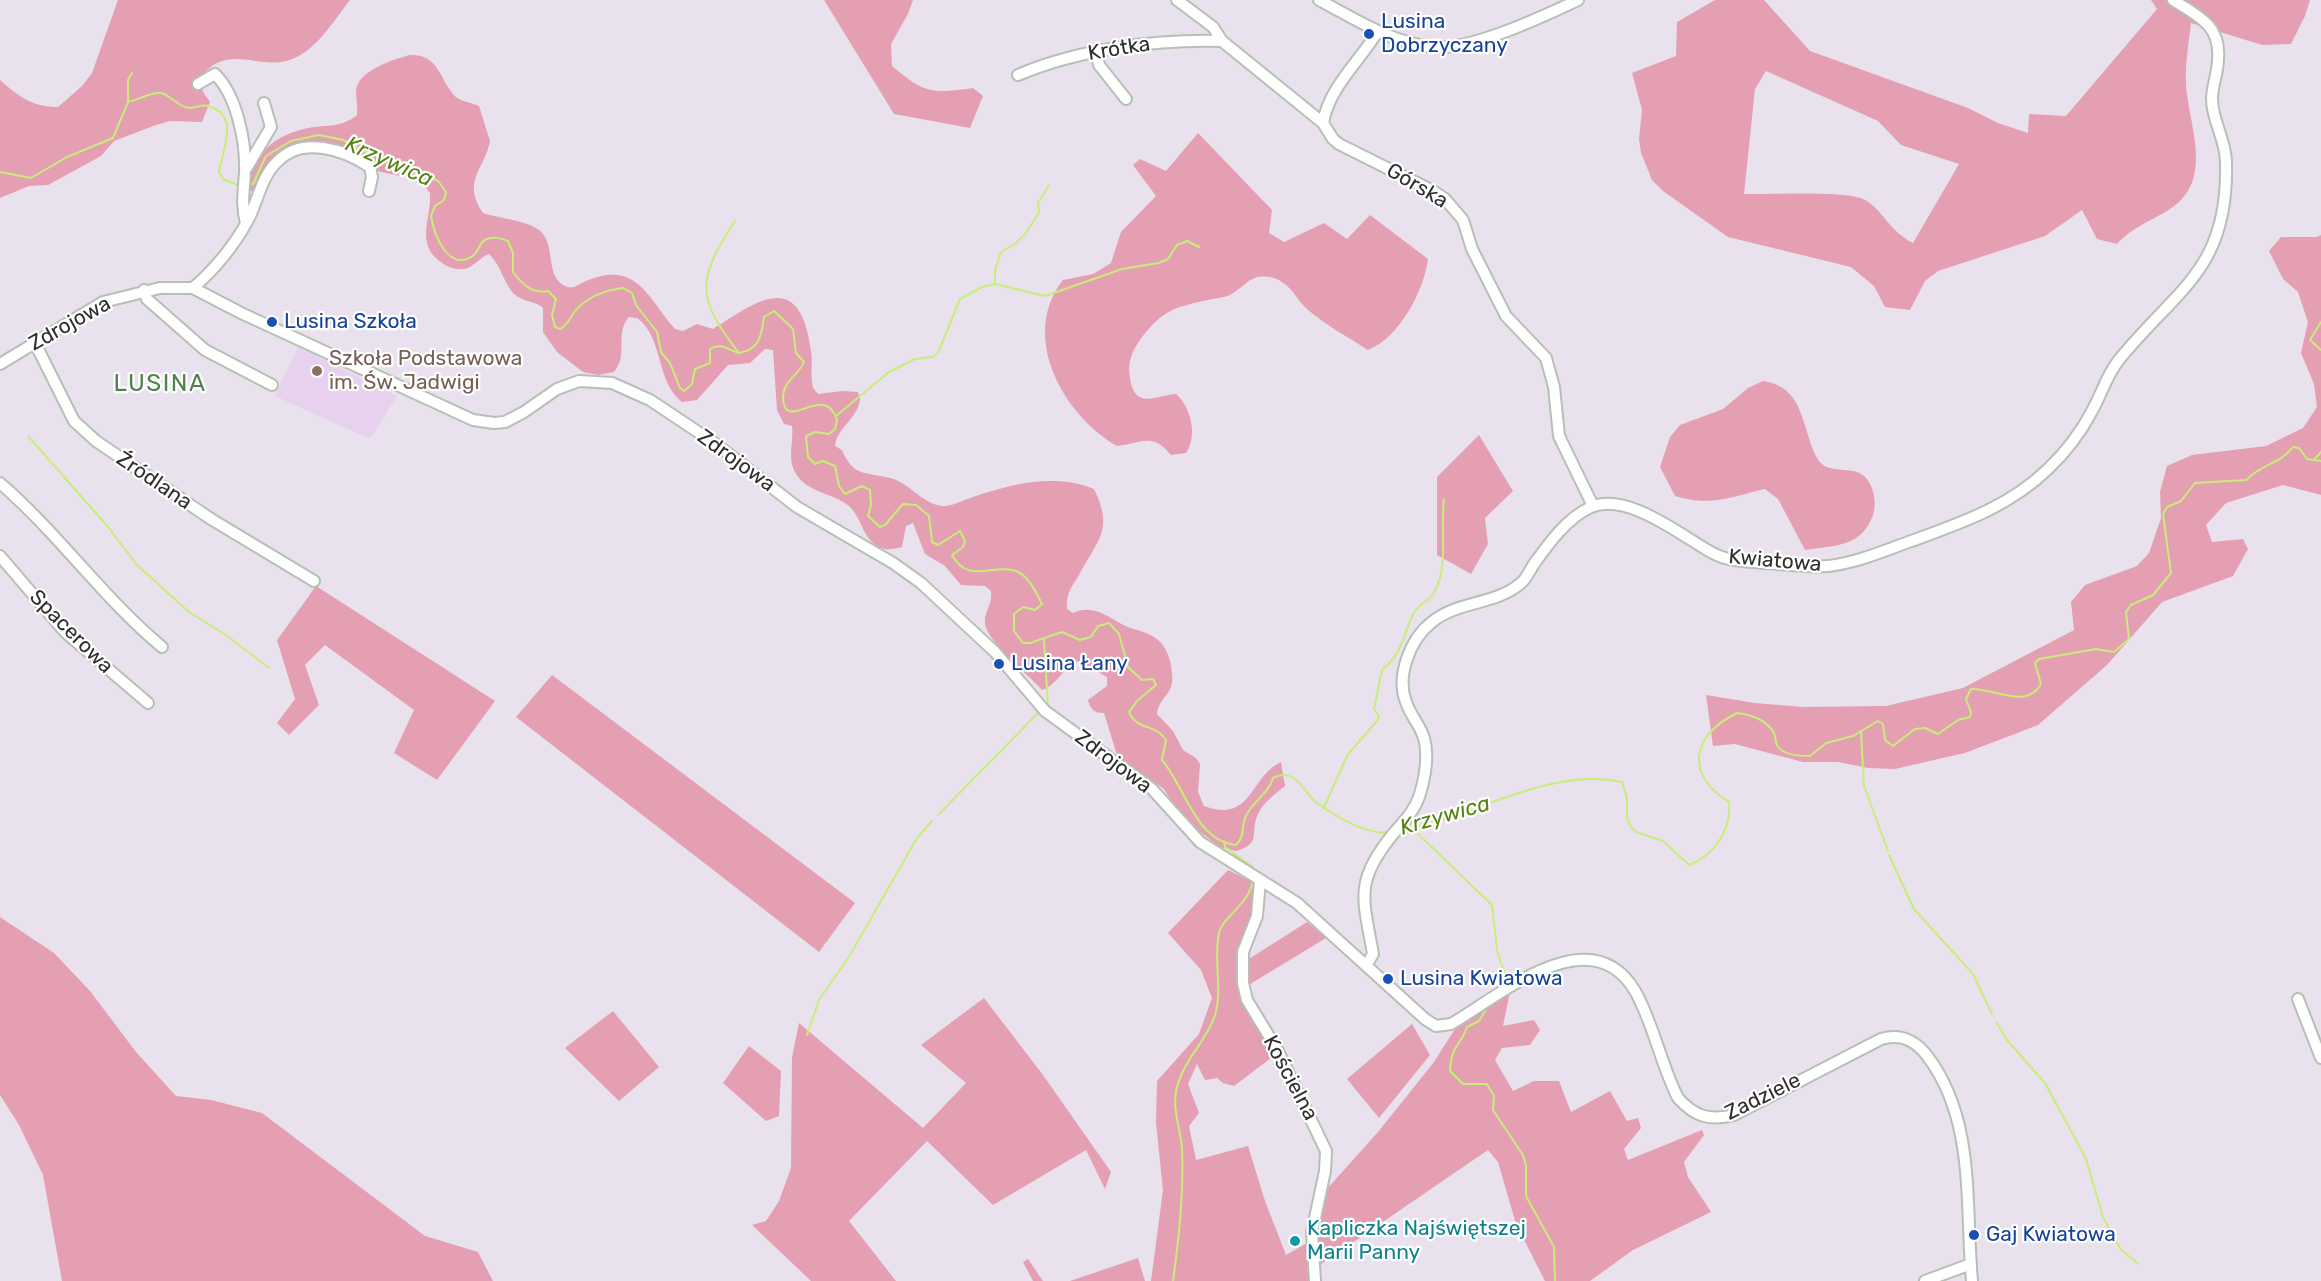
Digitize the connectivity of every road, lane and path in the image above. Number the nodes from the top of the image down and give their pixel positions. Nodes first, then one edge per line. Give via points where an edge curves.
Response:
1 (1177, 0) edge
2 (1319, 0) edge
3 (1578, 0) edge
4 (2173, 0) edge
5 (1378, 31) junction
6 (1222, 41) junction
7 (1097, 53) junction
8 (1018, 75) dead end
9 (198, 84) dead end
10 (1126, 99) dead end
11 (264, 103) dead end
12 (1323, 123) junction
13 (244, 181) junction
14 (369, 191) dead end
15 (246, 223) junction
16 (194, 288) junction
17 (144, 290) junction
18 (35, 343) junction
19 (0, 364) edge
20 (272, 386) dead end
21 (0, 483) edge
22 (1593, 506) junction
23 (0, 556) edge
24 (314, 580) dead end
25 (162, 647) dead end
26 (148, 703) dead end
27 (1260, 880) junction
28 (1369, 966) junction
29 (2298, 999) dead end
30 (2321, 1058) edge
31 (1971, 1264) junction
32 (1315, 1281) edge
33 (1925, 1281) edge
34 (1972, 1281) edge

1 - 6 street, Górska via 1214,27
2 - 5 street
3 - 5 street via 1450,47 1410,43
4 - 22 street, Kwiatowa via 2205,18 2218,44 2212,99 2226,154 2226,204 2221,224 2200,270 2107,375 2082,428 2065,451 2024,491 1973,518 1832,566 1732,561 1627,506
5 - 12 street via 1348,70
6 - 7 street, Krótka via 1157,43
6 - 12 street, Górska
7 - 8 street, Krótka via 1046,63
7 - 10 street via 1099,65
9 - 13 street via 212,75 219,78 240,123
11 - 13 street via 271,127
12 - 22 street, Górska via 1339,144 1433,191 1463,220 1498,304 1546,358 1554,387 1559,436
13 - 15 street
14 - 15 street via 370,167 354,156 332,148 290,152 268,173
15 - 16 street via 214,269
16 - 17 street, Zdrojowa
16 - 27 street, Zdrojowa via 473,420 506,422 557,389 579,381 612,383 650,400 716,444 797,507 921,583 995,652 1045,711 1152,789 1200,842
17 - 18 street, Zdrojowa via 103,302
17 - 20 street via 147,299 205,350
18 - 19 street, Zdrojowa
18 - 24 street, Źródlana via 74,421 96,441 211,519
21 - 25 street via 29,508 139,628
22 - 28 street via 1560,531 1523,582 1504,593 1441,615 1414,643 1402,687 1425,741 1426,756 1416,805 1384,846 1365,879 1363,899 1374,954
23 - 26 street, Spacerowa via 65,632
27 - 28 street, Zdrojowa via 1297,903
27 - 32 street, Kościelna via 1257,916 1243,952 1243,982 1247,1000 1278,1051 1326,1151 1312,1232
28 - 31 street, Zadziele via 1425,1018 1442,1026 1460,1019 1532,973 1575,960 1596,960 1611,966 1635,991 1678,1098 1687,1108 1708,1119 1734,1115 1881,1039 1902,1037 1914,1042 1939,1073 1956,1109 1963,1145
29 - 30 street
31 - 33 street
31 - 34 street, Zadziele

